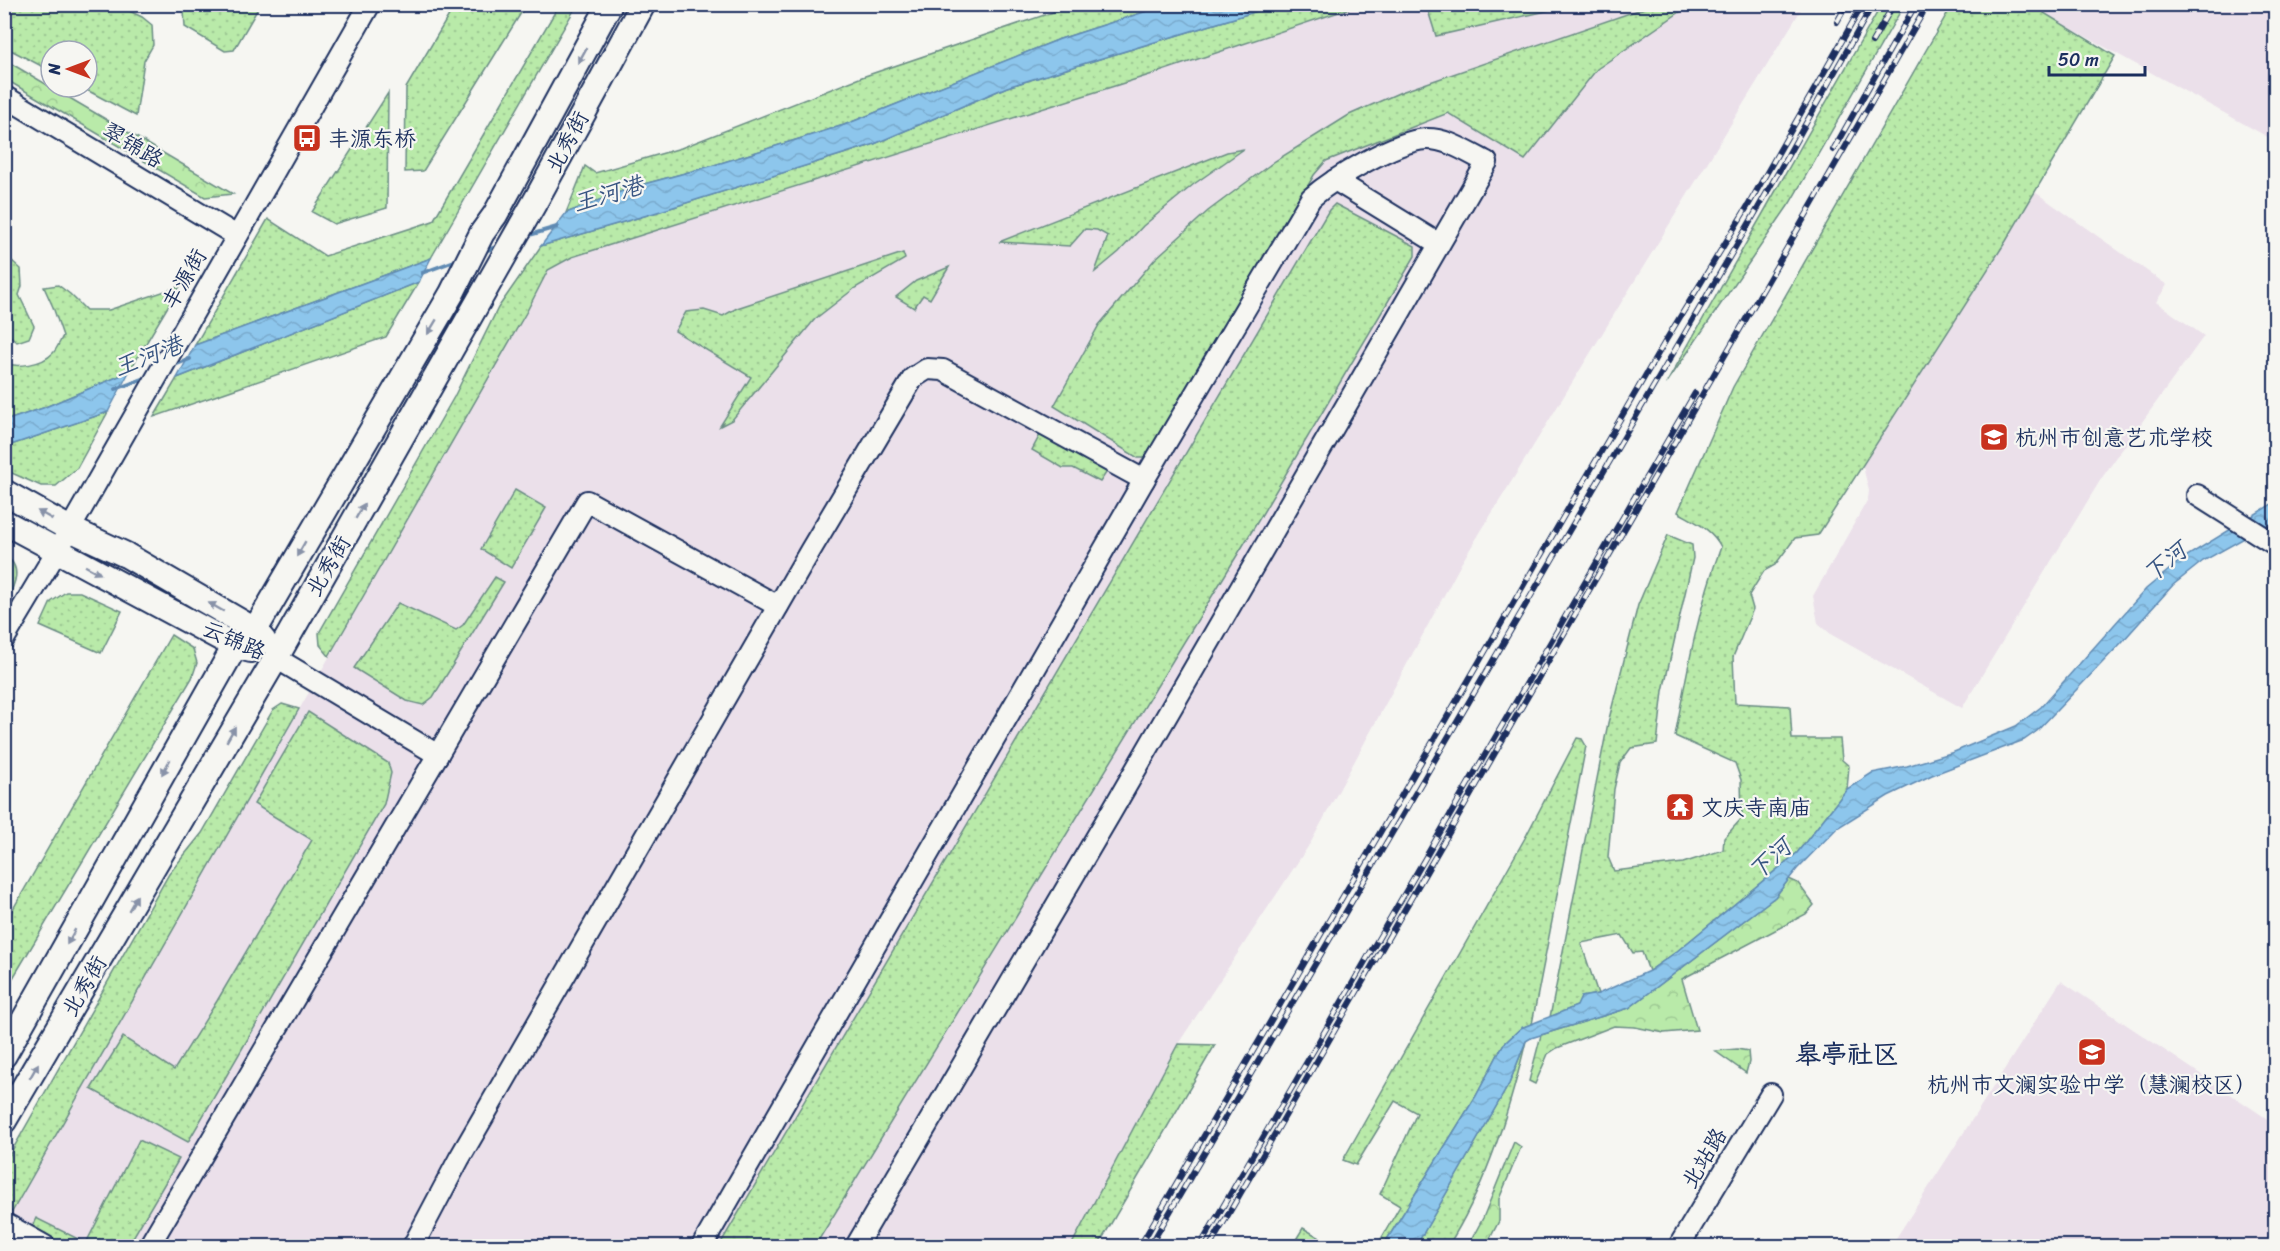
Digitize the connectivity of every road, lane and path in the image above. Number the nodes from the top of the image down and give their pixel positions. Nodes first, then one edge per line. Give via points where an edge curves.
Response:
1 (610, 4) edge
2 (643, 4) edge
3 (363, 7) edge
4 (4, 96) edge
5 (1335, 180) junction
6 (237, 236) junction
7 (1439, 244) junction
8 (1144, 480) junction
9 (4, 492) edge
10 (2197, 495) dead end
11 (4, 522) edge
12 (70, 529) junction
13 (2276, 545) edge
14 (56, 550) junction
15 (778, 606) junction
16 (255, 630) junction
17 (4, 639) edge
18 (235, 646) junction
19 (276, 658) junction
20 (438, 754) junction
21 (12, 1024) edge
22 (4, 1055) edge
23 (1771, 1094) dead end
24 (4, 1121) edge
25 (4, 1223) edge
26 (45, 1246) edge
27 (149, 1246) edge
28 (413, 1246) edge
29 (702, 1246) edge
30 (856, 1246) edge
31 (1679, 1246) edge

1 -> 16 main road, 北秀街 via 452,293
19 -> 2 main road, 北秀街
3 - 6 street, 丰源街
4 - 6 street, 翠锦路
5 - 7 street
5 - 7 street via 1399,145 1427,139 1450,143 1487,162
5 - 8 street via 1311,198
6 - 12 street, 丰源街
7 - 30 street
8 - 15 street via 943,370 927,369 914,378
8 - 29 street
12 -> 9 main road, 云锦路
10 - 13 street
11 - 14 main road, 云锦路
12 - 14 street, 丰源街
16 -> 12 main road, 云锦路 via 126,555
14 - 17 street, 丰源街
14 -> 18 main road, 云锦路
15 - 20 street via 587,501
15 - 28 street via 459,1159
16 - 18 main road, 北秀街
16 - 19 main road, 云锦路
18 - 19 main road, 云锦路
18 -> 21 main road, 北秀街
19 - 20 street
24 -> 19 main road, 北秀街
20 - 27 street
21 - 22 main road, 北秀街
23 - 31 street, 北站路
25 - 26 street

